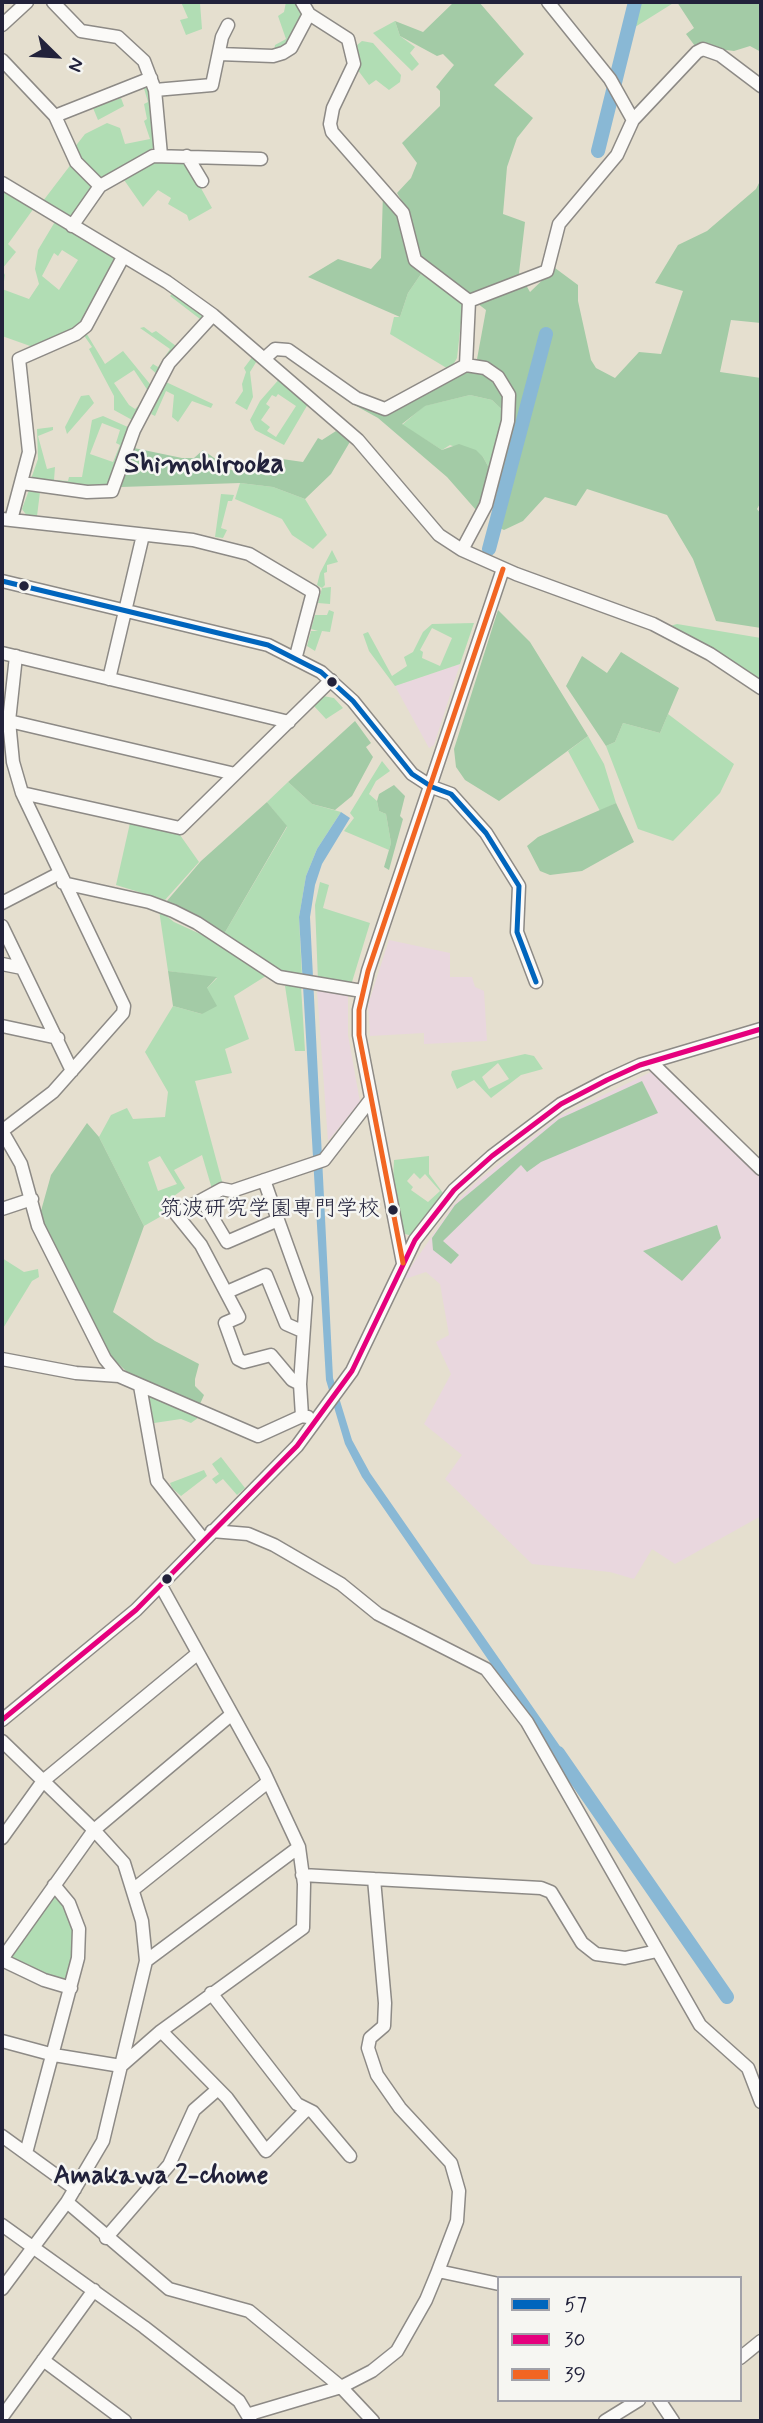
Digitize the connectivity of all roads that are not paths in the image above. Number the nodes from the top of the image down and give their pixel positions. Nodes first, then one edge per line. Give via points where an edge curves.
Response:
1 (27, 2) edge
2 (53, 2) edge
3 (302, 2) edge
4 (548, 2) edge
5 (309, 14) junction
6 (2, 25) edge
7 (228, 25) dead end
8 (219, 54) junction
9 (2, 60) edge
10 (153, 84) junction
11 (761, 86) edge
12 (55, 116) junction
13 (633, 120) junction
14 (161, 155) junction
15 (187, 156) junction
16 (261, 159) dead end
17 (202, 181) dead end
18 (2, 183) edge
19 (100, 186) junction
20 (72, 226) junction
21 (123, 257) junction
22 (469, 301) junction
23 (213, 315) junction
24 (265, 358) junction
25 (466, 365) junction
26 (22, 482) junction
27 (6, 520) edge
28 (143, 535) junction
29 (462, 550) junction
30 (503, 569) junction
31 (2, 581) edge
32 (126, 611) junction
33 (2, 653) edge
34 (16, 656) junction
35 (296, 656) junction
36 (109, 679) junction
37 (331, 680) junction
38 (761, 688) edge
39 (9, 720) junction
40 (289, 722) junction
41 (235, 774) junction
42 (432, 787) junction
43 (22, 793) junction
44 (61, 879) junction
45 (2, 903) edge
46 (2, 926) edge
47 (2, 964) edge
48 (22, 968) junction
49 (536, 982) dead end
50 (362, 991) junction
51 (2, 1026) edge
52 (761, 1029) edge
53 (58, 1038) junction
54 (651, 1062) junction
55 (72, 1071) junction
56 (371, 1099) junction
57 (2, 1131) edge
58 (761, 1169) edge
59 (264, 1180) junction
60 (32, 1199) junction
61 (202, 1200) junction
62 (2, 1209) edge
63 (278, 1220) junction
64 (402, 1263) junction
65 (227, 1292) junction
66 (302, 1331) junction
67 (2, 1359) edge
68 (119, 1376) junction
69 (300, 1384) junction
70 (140, 1386) junction
71 (308, 1417) junction
72 (207, 1535) junction
73 (161, 1586) junction
74 (197, 1654) junction
75 (232, 1714) junction
76 (2, 1720) edge
77 (2, 1741) edge
78 (43, 1781) junction
79 (268, 1782) junction
80 (94, 1830) junction
81 (2, 1838) edge
82 (299, 1847) junction
83 (302, 1875) junction
84 (374, 1879) junction
85 (54, 1885) junction
86 (134, 1889) junction
87 (657, 1951) junction
88 (2, 1960) edge
89 (146, 1961) junction
90 (71, 1988) junction
91 (211, 1993) junction
92 (161, 2031) junction
93 (2, 2041) edge
94 (54, 2055) junction
95 (121, 2066) junction
96 (218, 2089) junction
97 (761, 2102) edge
98 (307, 2109) junction
99 (2, 2136) edge
100 (26, 2153) junction
101 (350, 2157) dead end
102 (75, 2189) junction
103 (67, 2202) junction
104 (2, 2225) edge
105 (106, 2238) junction
106 (33, 2247) junction
107 (438, 2272) junction
108 (497, 2284) edge
109 (2, 2289) edge
110 (94, 2290) junction
111 (761, 2341) edge
112 (742, 2356) edge
113 (43, 2360) junction
114 (341, 2387) junction
115 (6, 2402) edge
116 (636, 2402) edge
117 (660, 2402) edge
118 (2, 2417) edge
119 (250, 2418) edge
120 (125, 2421) edge
121 (373, 2421) edge
122 (605, 2421) edge
123 (673, 2421) edge

1 - 6 street
2 - 10 street via 81,31 118,37 133,48
3 - 5 street
4 - 13 street via 610,79
5 - 8 street via 291,48 283,53
5 - 22 street via 348,39 354,64 333,108 331,129 404,213 415,260
7 - 8 street
8 - 10 street via 212,85
9 - 12 street
10 - 12 street
10 - 14 street
11 - 13 street via 720,55 703,49
12 - 19 street via 76,162
13 - 22 street via 617,155 559,224 547,271
14 - 15 street
14 - 19 street via 133,164
15 - 16 street
15 - 17 street
18 - 20 street
19 - 20 street
20 - 21 street
21 - 23 street
21 - 26 street via 86,326 19,359 29,452
22 - 25 street
23 - 24 street
23 - 26 street via 169,363 134,430 112,491
24 - 25 street via 275,349 288,350 356,398 385,409
24 - 29 street via 358,440 439,534
25 - 29 street via 485,368 499,377 510,406 486,505
26 - 27 street
27 - 28 street
28 - 32 street
28 - 35 street via 233,548 313,592
29 - 30 street
30 - 38 street via 653,624
30 - 42 street
31 - 32 street
32 - 35 street
32 - 36 street
33 - 34 street
34 - 36 street
34 - 39 street
35 - 37 street
36 - 40 street
37 - 40 street
37 - 42 street via 412,774
39 - 41 street
39 - 43 street
40 - 41 street
41 - 43 street via 180,828
42 - 49 street via 451,793 517,880 517,932
42 - 50 street
43 - 44 street
44 - 45 street
44 - 50 street via 173,911 279,977
44 - 55 street via 124,1006 123,1013
46 - 48 street
47 - 48 street
48 - 53 street
50 - 56 street via 359,1035
51 - 53 street
52 - 54 street
53 - 55 street
54 - 58 street
54 - 64 street via 561,1104 492,1156 447,1199
55 - 57 street via 53,1092
56 - 59 street via 325,1159
56 - 64 street
57 - 60 street via 21,1164
59 - 61 street via 232,1191 222,1189
59 - 63 street
60 - 62 street
60 - 68 street via 38,1226 105,1359
61 - 63 street via 227,1242
61 - 65 street via 176,1214 201,1245
63 - 66 street via 306,1298
64 - 71 street via 360,1356 340,1388
65 - 66 street via 265,1275 286,1324
65 - 69 street via 239,1317 225,1323 238,1359 244,1362 271,1355
66 - 69 street
67 - 68 street
68 - 70 street
69 - 71 street
70 - 71 street via 258,1436
70 - 72 street via 157,1482
71 - 72 street via 297,1446
72 - 73 street
72 - 87 street via 248,1534 285,1550 341,1584 378,1614 486,1669 527,1722
73 - 74 street
73 - 76 street
74 - 75 street
74 - 78 street
75 - 79 street
75 - 80 street
77 - 78 street
78 - 80 street
78 - 81 street
79 - 82 street
79 - 86 street
80 - 85 street
80 - 86 street via 124,1863
82 - 83 street
82 - 89 street
83 - 84 street
83 - 91 street via 303,1928
84 - 87 street via 541,1888 551,1892 582,1943 596,1954 625,1958
84 - 107 street via 385,2003 384,2026 370,2038 368,2048 377,2074 400,2108 451,2163 459,2192 457,2221
85 - 88 street
85 - 90 street via 69,1903 79,1929
86 - 89 street
87 - 97 street via 700,2025 748,2068
88 - 90 street
89 - 95 street
90 - 94 street
91 - 92 street
91 - 98 street via 297,2104
92 - 95 street
92 - 96 street
93 - 94 street
94 - 95 street
94 - 100 street
95 - 102 street via 103,2141
96 - 98 street via 266,2151
96 - 105 street via 194,2110 169,2165
98 - 101 street
99 - 100 street
100 - 102 street
102 - 103 street
103 - 105 street
103 - 106 street
104 - 106 street
105 - 114 street via 169,2289 249,2311
106 - 109 street
106 - 110 street
107 - 108 street
107 - 114 street via 397,2351
110 - 113 street
110 - 119 street via 239,2401
111 - 112 street
113 - 115 street
113 - 120 street
114 - 119 street
114 - 121 street
115 - 118 street
116 - 122 street
117 - 123 street

